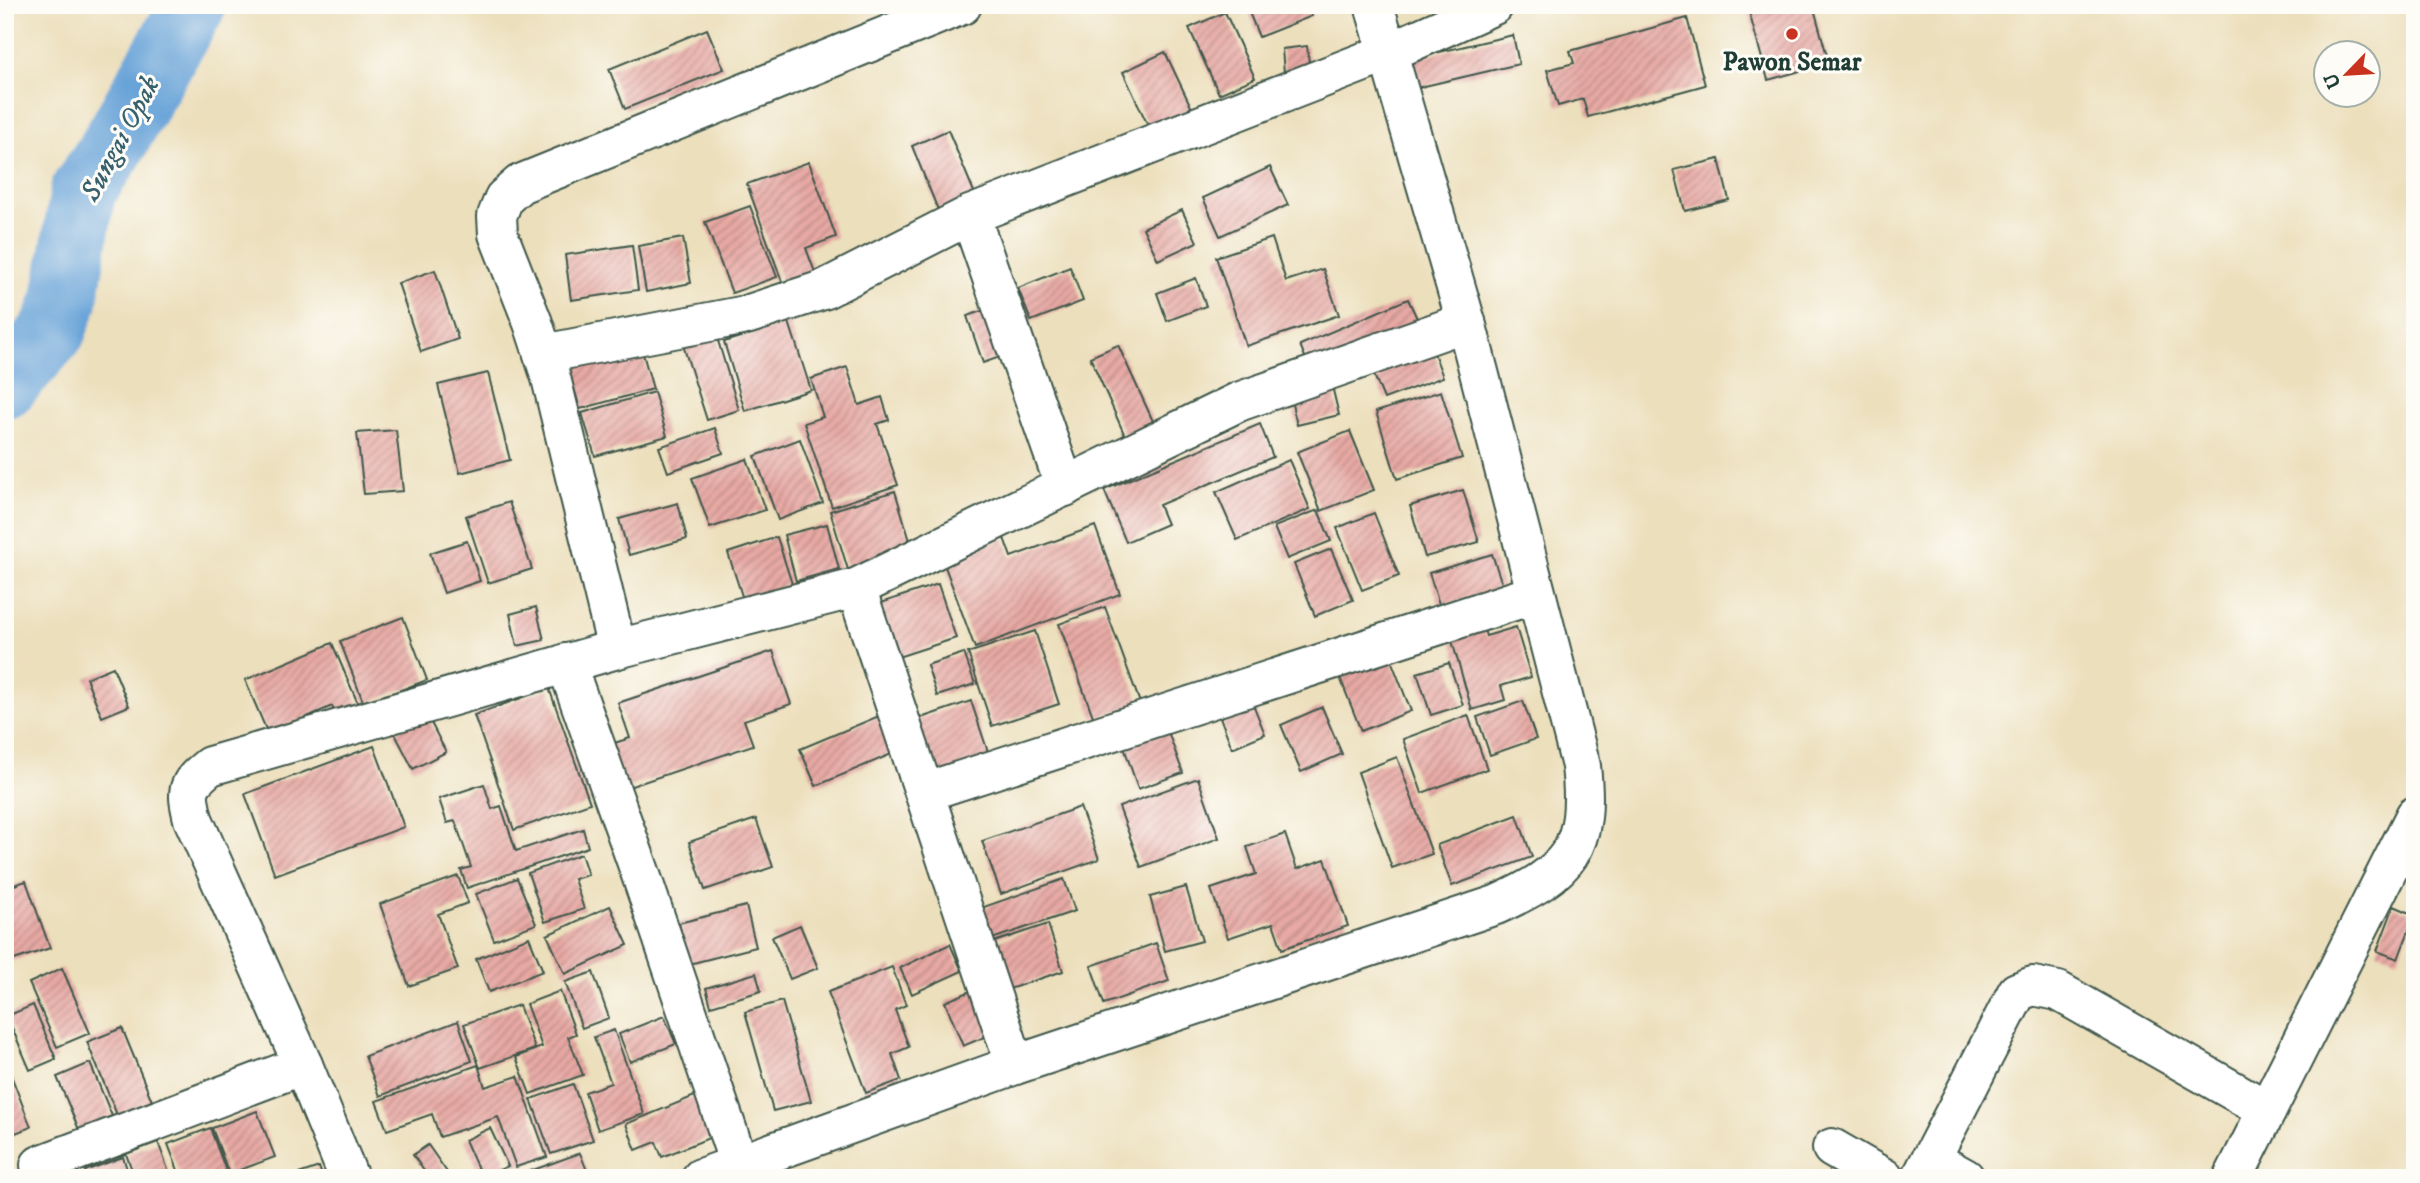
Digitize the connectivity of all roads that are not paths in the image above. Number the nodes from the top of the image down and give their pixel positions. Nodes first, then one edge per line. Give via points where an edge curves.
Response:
1 (962, 5) edge
2 (1374, 5) edge
3 (1494, 5) edge
4 (1387, 52) junction
5 (970, 215) junction
6 (1466, 322) junction
7 (543, 354) junction
8 (1065, 487) junction
9 (856, 589) junction
10 (1535, 594) junction
11 (617, 649) junction
12 (566, 663) junction
13 (925, 792) junction
14 (2415, 816) edge
15 (2401, 879) edge
16 (303, 1065) junction
17 (1014, 1065) junction
18 (2267, 1110) junction
19 (1832, 1148) dead end
20 (739, 1164) junction
21 (40, 1165) dead end
22 (1926, 1168) edge
23 (349, 1178) edge
24 (701, 1178) edge
25 (1884, 1178) edge
26 (1965, 1178) edge
27 (2233, 1178) edge

1 - 7 street via 520,184 504,198 497,216 498,234
2 - 4 street
3 - 4 street
4 - 5 street
4 - 6 street
5 - 7 street via 823,290 746,315
5 - 8 street
6 - 8 street via 1238,402
6 - 10 street
7 - 11 street
8 - 9 street
9 - 11 street
9 - 13 street
10 - 13 street
10 - 17 street via 1581,766 1585,798 1574,846 1550,877 1496,905
11 - 12 street
12 - 16 street via 230,758 195,778 187,795 193,819
12 - 20 street
13 - 17 street
14 - 15 street
15 - 18 street
16 - 21 street
16 - 23 street
17 - 20 street
18 - 22 street via 2058,991 2033,986 2017,992
18 - 27 street
19 - 25 street
20 - 24 street
22 - 26 street

